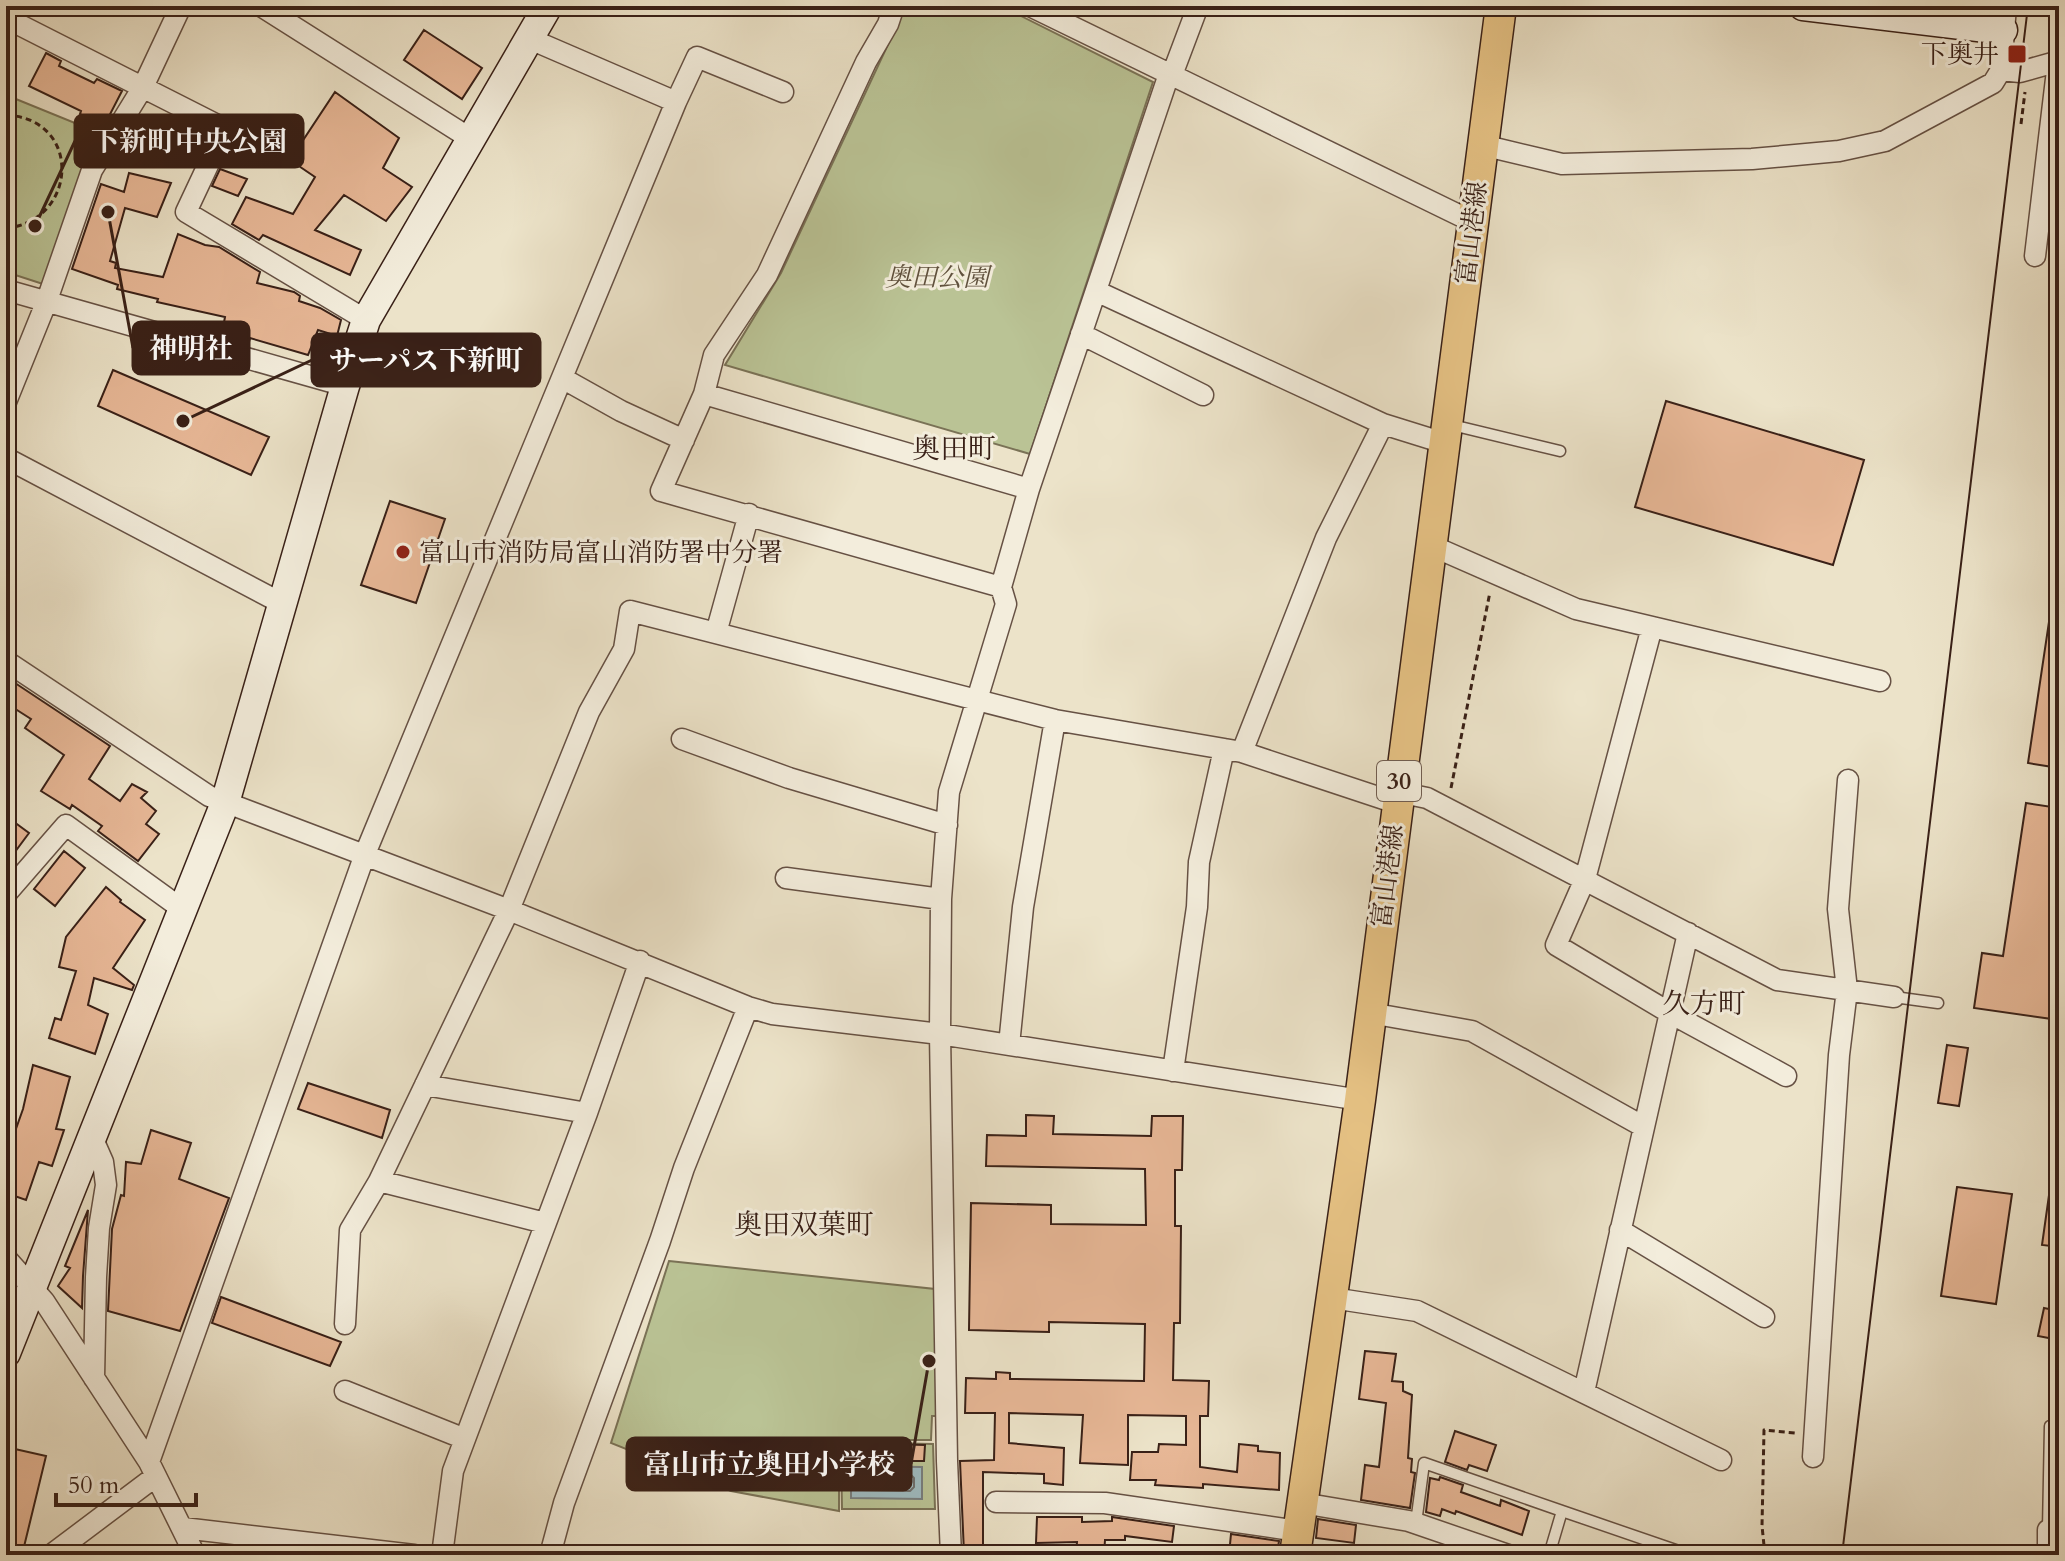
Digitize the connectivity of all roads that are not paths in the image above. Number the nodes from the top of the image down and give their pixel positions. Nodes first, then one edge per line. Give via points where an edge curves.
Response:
1 (181, 6) edge
2 (261, 6) edge
3 (548, 6) edge
4 (894, 6) edge
5 (1030, 6) edge
6 (1198, 6) edge
7 (1501, 6) edge
8 (1803, 6) edge
9 (1810, 6) edge
10 (6, 18) edge
11 (2005, 18) edge
12 (530, 39) junction
13 (2058, 62) edge
14 (2001, 70) junction
15 (1171, 74) junction
16 (143, 87) junction
17 (783, 92) dead end
18 (676, 102) junction
19 (471, 139) junction
20 (1482, 145) junction
21 (1473, 222) junction
22 (2035, 256) dead end
23 (6, 290) edge
24 (1096, 291) junction
25 (46, 303) junction
26 (366, 320) junction
27 (1081, 334) junction
28 (562, 378) junction
29 (345, 386) junction
30 (704, 394) junction
31 (1203, 395) dead end
32 (6, 402) edge
33 (1383, 424) junction
34 (1445, 433) junction
35 (684, 440) junction
36 (1560, 451) dead end
37 (6, 458) edge
38 (1029, 489) junction
39 (749, 514) junction
40 (1430, 545) junction
41 (1001, 587) junction
42 (283, 604) junction
43 (1652, 627) junction
44 (716, 633) junction
45 (6, 661) edge
46 (1880, 681) dead end
47 (976, 701) junction
48 (1055, 720) junction
49 (682, 739) dead end
50 (1233, 750) junction
51 (1848, 780) dead end
52 (1397, 797) junction
53 (225, 803) junction
54 (947, 825) junction
55 (365, 854) junction
56 (786, 878) dead end
57 (1585, 879) junction
58 (8, 887) edge
59 (941, 899) junction
60 (182, 909) junction
61 (509, 910) junction
62 (1688, 933) junction
63 (640, 961) junction
64 (1847, 990) junction
65 (1894, 997) joint
66 (1938, 1003) dead end
67 (748, 1007) junction
68 (1370, 1013) junction
69 (1670, 1013) junction
70 (940, 1034) junction
71 (1009, 1045) junction
72 (1173, 1071) junction
73 (1786, 1076) dead end
74 (425, 1085) junction
75 (1360, 1100) junction
76 (587, 1113) junction
77 (1644, 1127) junction
78 (92, 1137) junction
79 (379, 1181) junction
80 (545, 1223) junction
81 (1620, 1230) junction
82 (6, 1258) edge
83 (33, 1287) junction
84 (1332, 1298) junction
85 (1764, 1317) dead end
86 (345, 1324) dead end
87 (6, 1353) edge
88 (94, 1378) junction
89 (345, 1391) dead end
90 (1584, 1392) junction
91 (2050, 1426) dead end
92 (465, 1439) junction
93 (1813, 1457) dead end
94 (1721, 1460) dead end
95 (2054, 1463) edge
96 (153, 1469) junction
97 (996, 1502) dead end
98 (1562, 1511) junction
99 (1416, 1523) junction
100 (183, 1528) junction
101 (1298, 1530) edge
102 (2054, 1530) edge
103 (278, 1547) edge
104 (51, 1555) edge
105 (195, 1555) edge
106 (414, 1555) edge
107 (442, 1555) edge
108 (550, 1555) edge
109 (951, 1555) edge
110 (1508, 1555) edge
111 (1549, 1555) edge
112 (1690, 1555) edge
113 (2048, 1555) edge

1 - 16 street
2 - 19 street
3 - 12 street
4 - 30 street via 767,275 714,355
5 - 15 street
6 - 15 street
7 - 20 main road, 富山港線 / 30
8 - 9 street
9 - 11 street
10 - 16 street
11 - 14 street
12 - 18 street
12 - 19 street
13 - 14 street
13 - 22 street
14 - 20 street via 1993,83 1885,141 1839,151 1562,164
15 - 21 street
15 - 24 street
16 - 25 street via 92,170
16 - 26 street via 225,129 186,212
17 - 18 street via 697,57
18 - 28 street
19 - 26 street
20 - 21 main road, 富山港線 / 30
21 - 34 main road, 富山港線 / 30
23 - 25 street
24 - 27 street
24 - 33 street
25 - 29 street
25 - 32 street
26 - 29 street
27 - 31 street
27 - 38 street
28 - 35 street
28 - 55 street
29 - 42 street
30 - 35 street
30 - 38 street
33 - 34 street
33 - 50 street via 1326,538
34 - 36 lane
34 - 40 main road, 富山港線 / 30
35 - 39 street via 661,491
37 - 42 street
38 - 41 street
39 - 41 street
39 - 44 street
40 - 43 street via 1576,609
40 - 52 main road, 富山港線 / 30
41 - 47 street via 1006,604
42 - 53 street
43 - 46 street
43 - 57 street
44 - 47 street
44 - 61 street via 630,611 624,649 589,712
45 - 53 street
47 - 48 street
47 - 54 street via 949,792
48 - 50 street
48 - 71 street via 1023,907
49 - 54 street via 789,778
50 - 52 street
50 - 72 street via 1199,862
51 - 64 street via 1838,909
52 - 57 street via 1427,798
52 - 68 main road, 富山港線 / 30
53 - 55 street
53 - 60 street
54 - 59 street
55 - 61 street
55 - 96 street
56 - 59 street
57 - 62 street
57 - 69 street via 1556,945
58 - 60 street via 66,825
59 - 70 street
60 - 78 street
61 - 63 street
61 - 74 street
62 - 64 street via 1777,980
62 - 69 street
63 - 67 street
63 - 76 street
64 - 65 street
64 - 93 street
65 - 66 lane
67 - 70 street
67 - 108 street via 684,1168
68 - 75 main road, 富山港線 / 30
68 - 77 street via 1472,1031
69 - 73 street
69 - 77 street
70 - 71 street
70 - 109 street
71 - 72 street
72 - 75 street
74 - 76 street
74 - 79 street
75 - 84 main road, 富山港線 / 30
76 - 80 street
77 - 81 street
78 - 83 street
78 - 88 street via 106,1185 99,1228
79 - 80 street
79 - 86 street via 350,1230
80 - 92 street
81 - 85 street
81 - 90 street
82 - 83 street
83 - 87 street
83 - 88 street
84 - 90 street via 1417,1311
84 - 101 main road, 富山港線 / 30
88 - 96 street
89 - 92 street
90 - 94 street
91 - 95 lane
92 - 107 street via 453,1471
95 - 102 lane
96 - 100 street
96 - 104 street
97 - 101 street via 1105,1503
98 - 99 lane via 1424,1463
98 - 111 lane
98 - 112 lane
99 - 101 street
99 - 110 street
100 - 103 street
100 - 105 street
102 - 113 street
103 - 106 street

